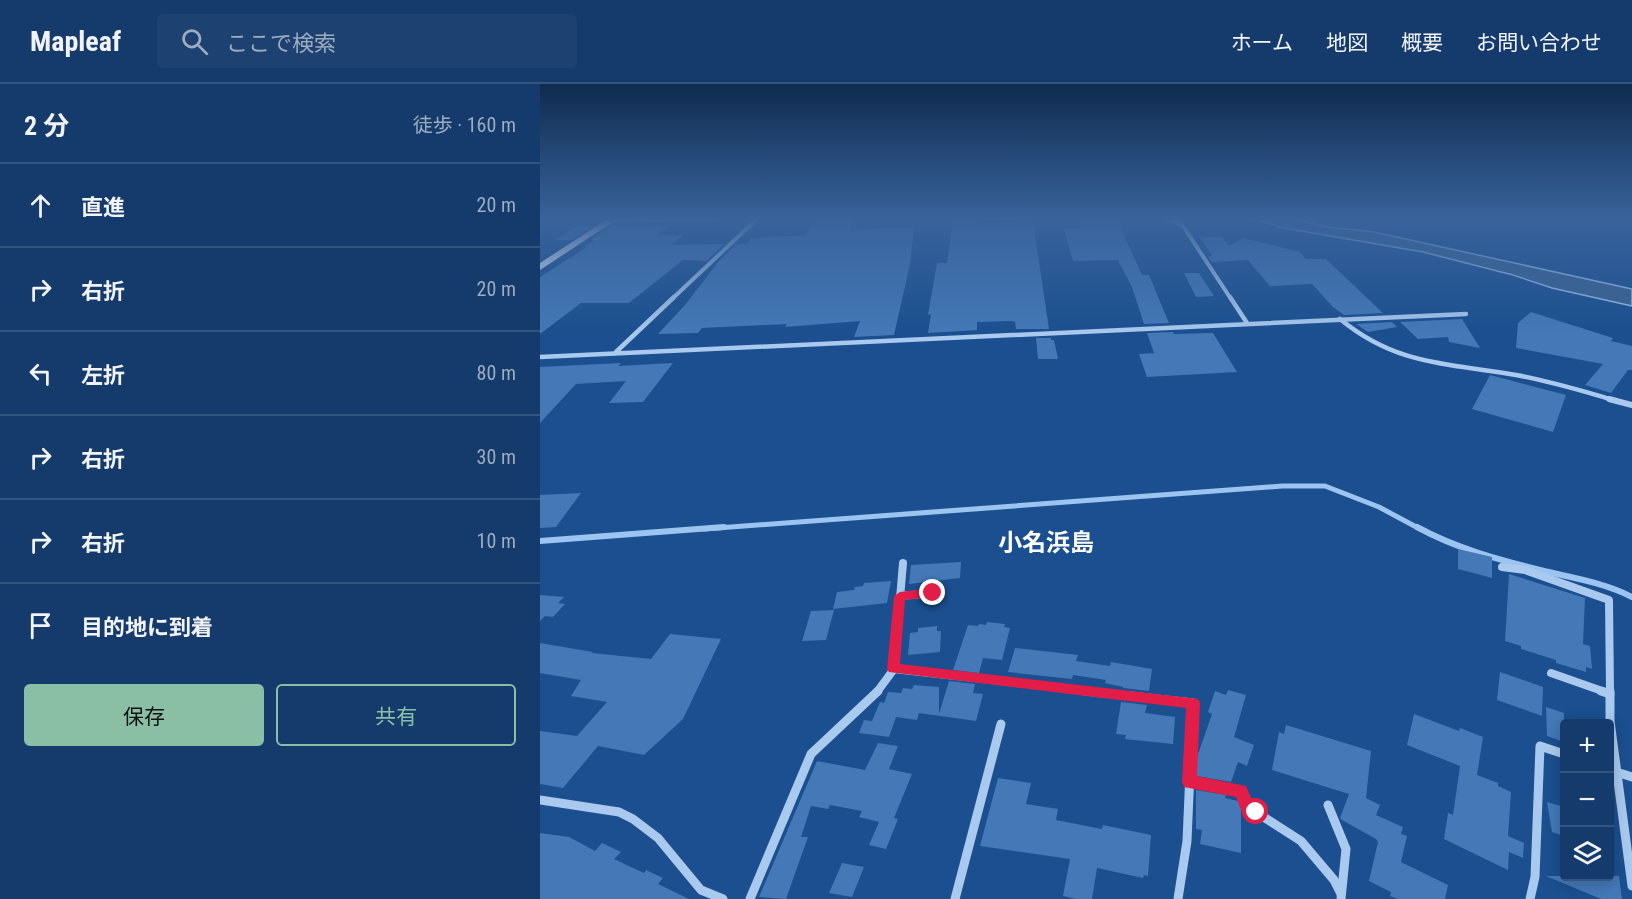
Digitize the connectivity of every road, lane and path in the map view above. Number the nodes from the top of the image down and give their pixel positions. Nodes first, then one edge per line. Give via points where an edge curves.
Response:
1 (557, 256) edge
2 (718, 256) edge
3 (1203, 256) edge
4 (540, 267) edge
5 (1466, 314) dead end
6 (1340, 319) junction
7 (1247, 323) junction
8 (616, 352) junction
9 (540, 357) edge
10 (1632, 405) edge
11 (903, 563) dead end
12 (1502, 567) dead end
13 (933, 593) dead end
14 (900, 596) junction
15 (894, 669) junction
16 (1551, 673) dead end
17 (1610, 694) junction
18 (1610, 719) edge
19 (1001, 724) dead end
20 (1560, 753) edge
21 (1614, 771) edge
22 (1613, 773) edge
23 (1632, 777) edge
24 (1190, 782) junction
25 (540, 800) edge
26 (1328, 805) dead end
27 (1632, 886) edge
28 (1341, 896) edge
29 (723, 899) edge
30 (750, 899) edge
31 (954, 899) edge
32 (1178, 899) edge
33 (1530, 899) edge

1 - 4 main road
2 - 8 street
3 - 7 street
5 - 6 street
6 - 7 street
6 - 10 street via 1353,332 1381,347 1423,362 1538,379
7 - 8 street
8 - 9 street
11 - 14 street
12 - 17 street via 1525,570 1609,600
13 - 14 street
14 - 15 street
15 - 24 street via 1193,703
15 - 30 street via 879,690 811,754
16 - 17 street
17 - 18 street
19 - 31 street
20 - 33 street via 1540,746 1535,877
21 - 23 street
22 - 27 street
24 - 28 street via 1240,791 1248,807 1301,841 1334,880
24 - 32 street via 1187,841
25 - 29 street via 619,812 633,819 658,838 701,890
26 - 28 street via 1346,849

